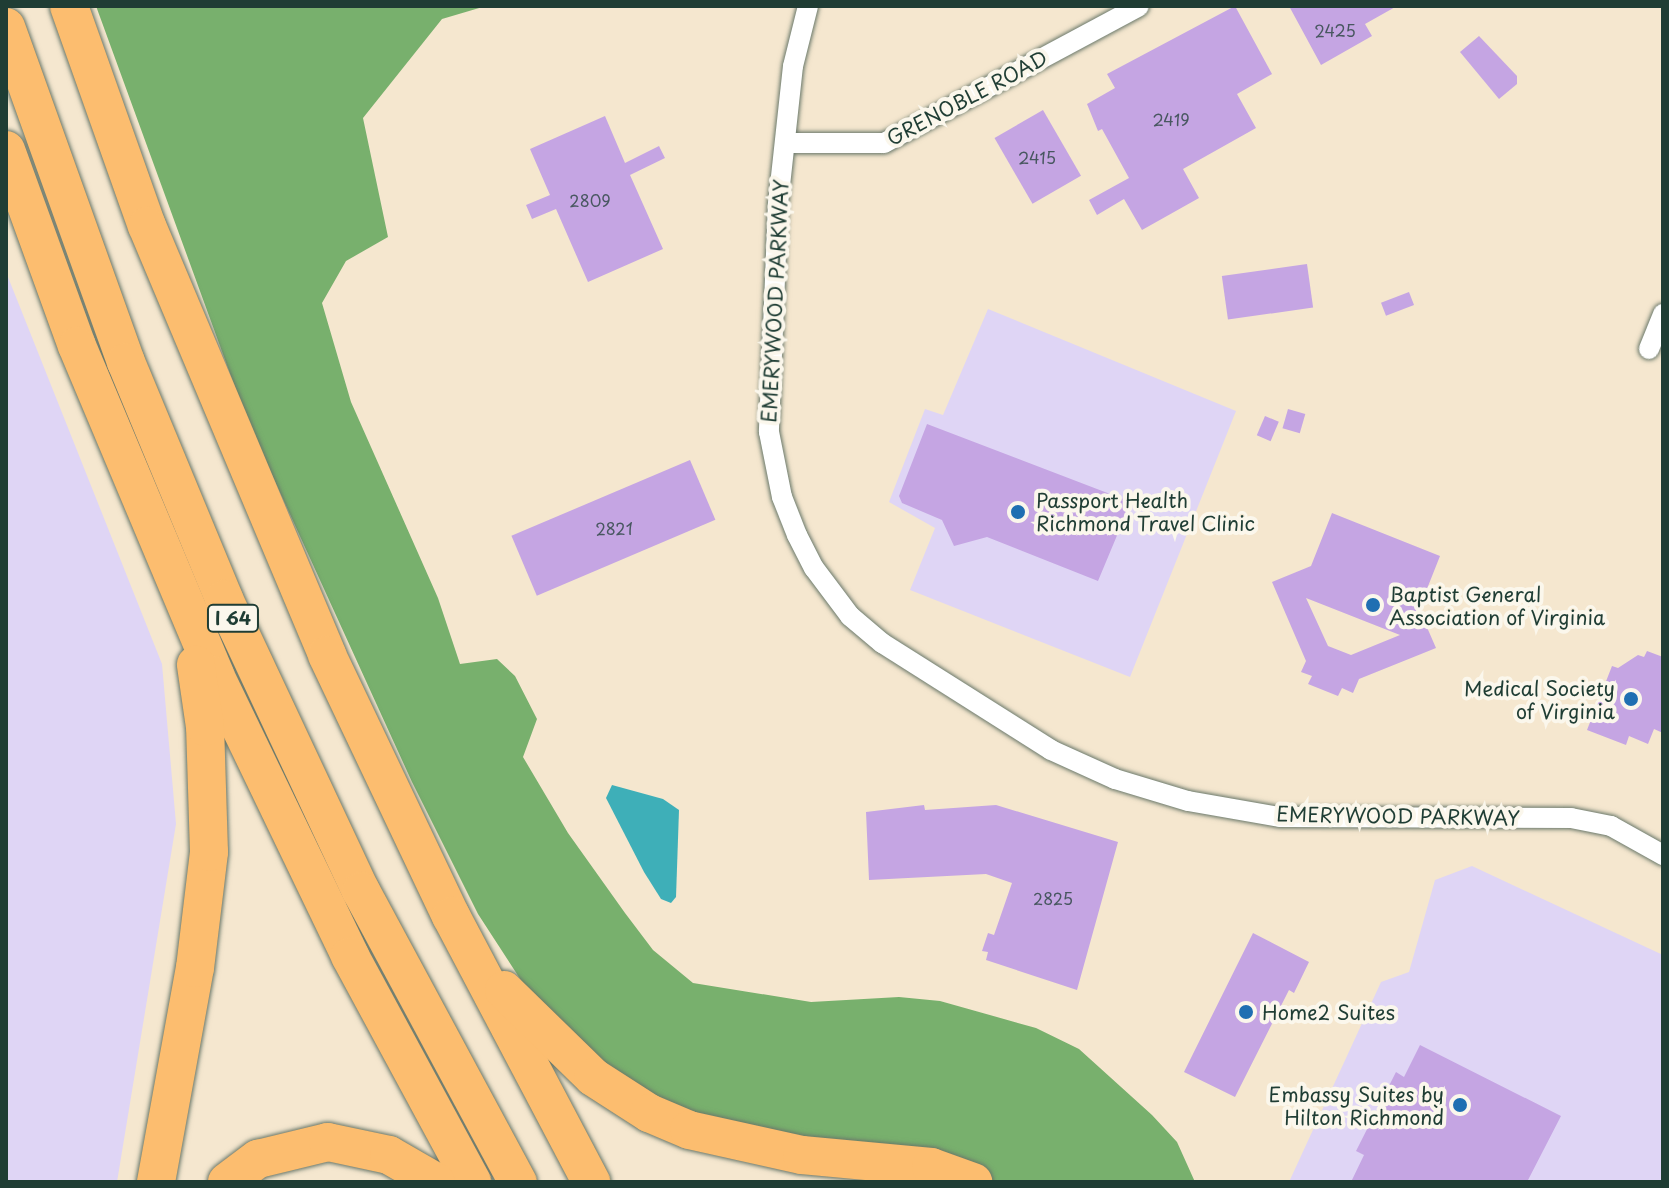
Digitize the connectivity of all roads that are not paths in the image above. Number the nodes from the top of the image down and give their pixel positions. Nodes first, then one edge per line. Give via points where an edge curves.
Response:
1 (69, 6) edge
2 (808, 6) edge
3 (1139, 6) edge
4 (6, 27) edge
5 (785, 143) junction
6 (6, 150) edge
7 (1663, 314) edge
8 (1649, 349) dead end
9 (179, 596) junction
10 (1663, 855) edge
11 (451, 916) junction
12 (156, 1182) edge
13 (227, 1182) edge
14 (436, 1182) edge
15 (472, 1182) edge
16 (518, 1182) edge
17 (591, 1182) edge
18 (973, 1182) edge

1 - 11 highway via 147,226 236,448 332,668
2 - 5 street, EMERYWOOD PARKWAY via 793,66
3 - 5 street, GRENOBLE ROAD via 884,143
4 - 16 highway, I 64 via 126,362 230,612 361,891
5 - 10 street, EMERYWOOD PARKWAY via 769,432 782,497 814,568 850,616 882,643 1051,750 1115,779 1188,801 1280,817 1571,818 1611,826
6 - 9 highway via 77,346
7 - 8 street
9 - 12 highway via 205,727 209,852 195,968
9 - 15 highway via 330,916
11 - 17 highway
11 - 18 highway via 504,991 549,1038 593,1077 649,1113 755,1148 931,1167
13 - 14 highway via 258,1159 328,1142 389,1155

